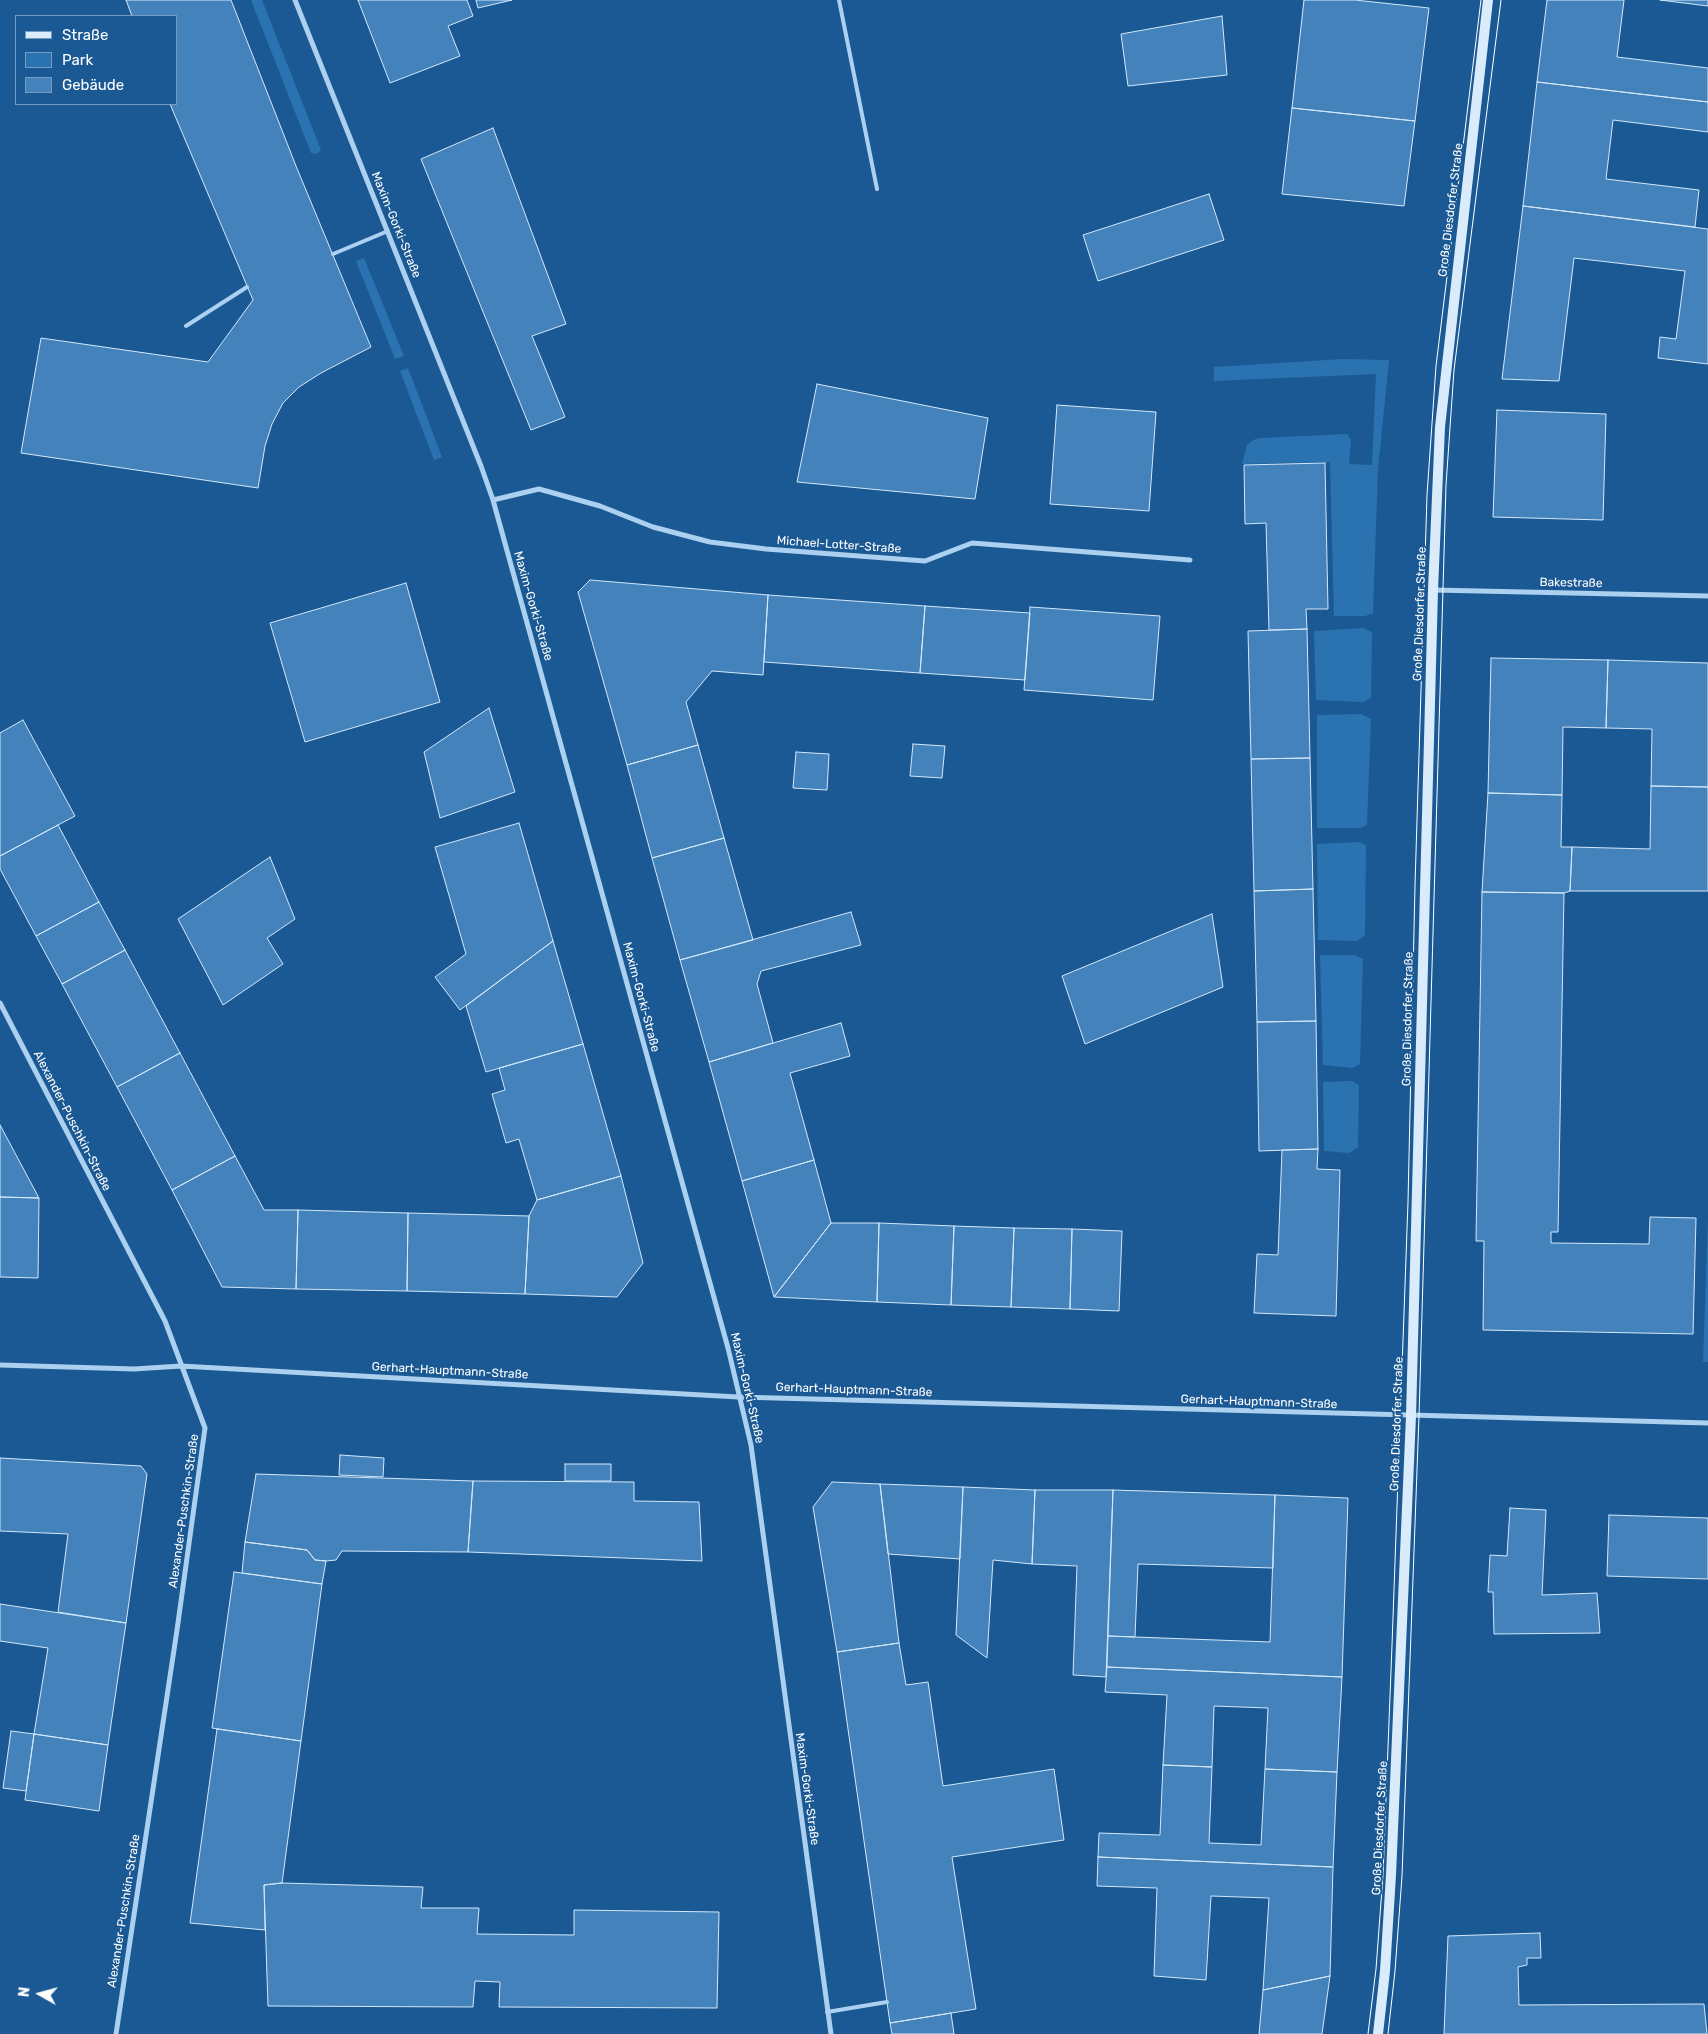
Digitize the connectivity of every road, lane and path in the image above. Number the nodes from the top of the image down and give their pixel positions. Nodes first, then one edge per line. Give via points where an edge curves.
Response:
1 (295, 0) edge
2 (839, 0) edge
3 (1489, 2) edge
4 (877, 189) dead end
5 (388, 231) junction
6 (333, 254) dead end
7 (247, 287) dead end
8 (186, 326) dead end
9 (493, 500) junction
10 (1190, 560) dead end
11 (1433, 590) junction
12 (1708, 596) edge
13 (0, 1003) edge
14 (0, 1365) edge
15 (181, 1366) junction
16 (738, 1397) junction
17 (1411, 1416) junction
18 (1708, 1423) edge
19 (887, 2002) dead end
20 (827, 2012) junction
21 (116, 2034) edge
22 (831, 2034) edge
23 (1378, 2034) edge

1 - 5 street, Maxim-Gorki-Straße
2 - 4 lane
3 - 11 street, Große Diesdorfer Straße via 1451,313 1442,408
5 - 6 lane
5 - 9 street, Maxim-Gorki-Straße
7 - 8 lane
9 - 10 street, Michael-Lotter-Straße via 539,489 600,506 653,527 710,542 776,550 926,561 972,543
9 - 16 street, Maxim-Gorki-Straße via 723,1329
11 - 12 street, Bakestraße
11 - 17 street, Große Diesdorfer Straße
13 - 15 street, Alexander-Puschkin-Straße via 165,1321
14 - 15 street, Gerhart-Hauptmann-Straße via 134,1369
15 - 16 street, Gerhart-Hauptmann-Straße
15 - 21 street, Alexander-Puschkin-Straße via 205,1428
16 - 17 street, Gerhart-Hauptmann-Straße
16 - 20 street, Maxim-Gorki-Straße via 751,1445
17 - 18 street, Gerhart-Hauptmann-Straße
17 - 23 street, Große Diesdorfer Straße via 1391,1875
19 - 20 lane
20 - 22 street, Maxim-Gorki-Straße

